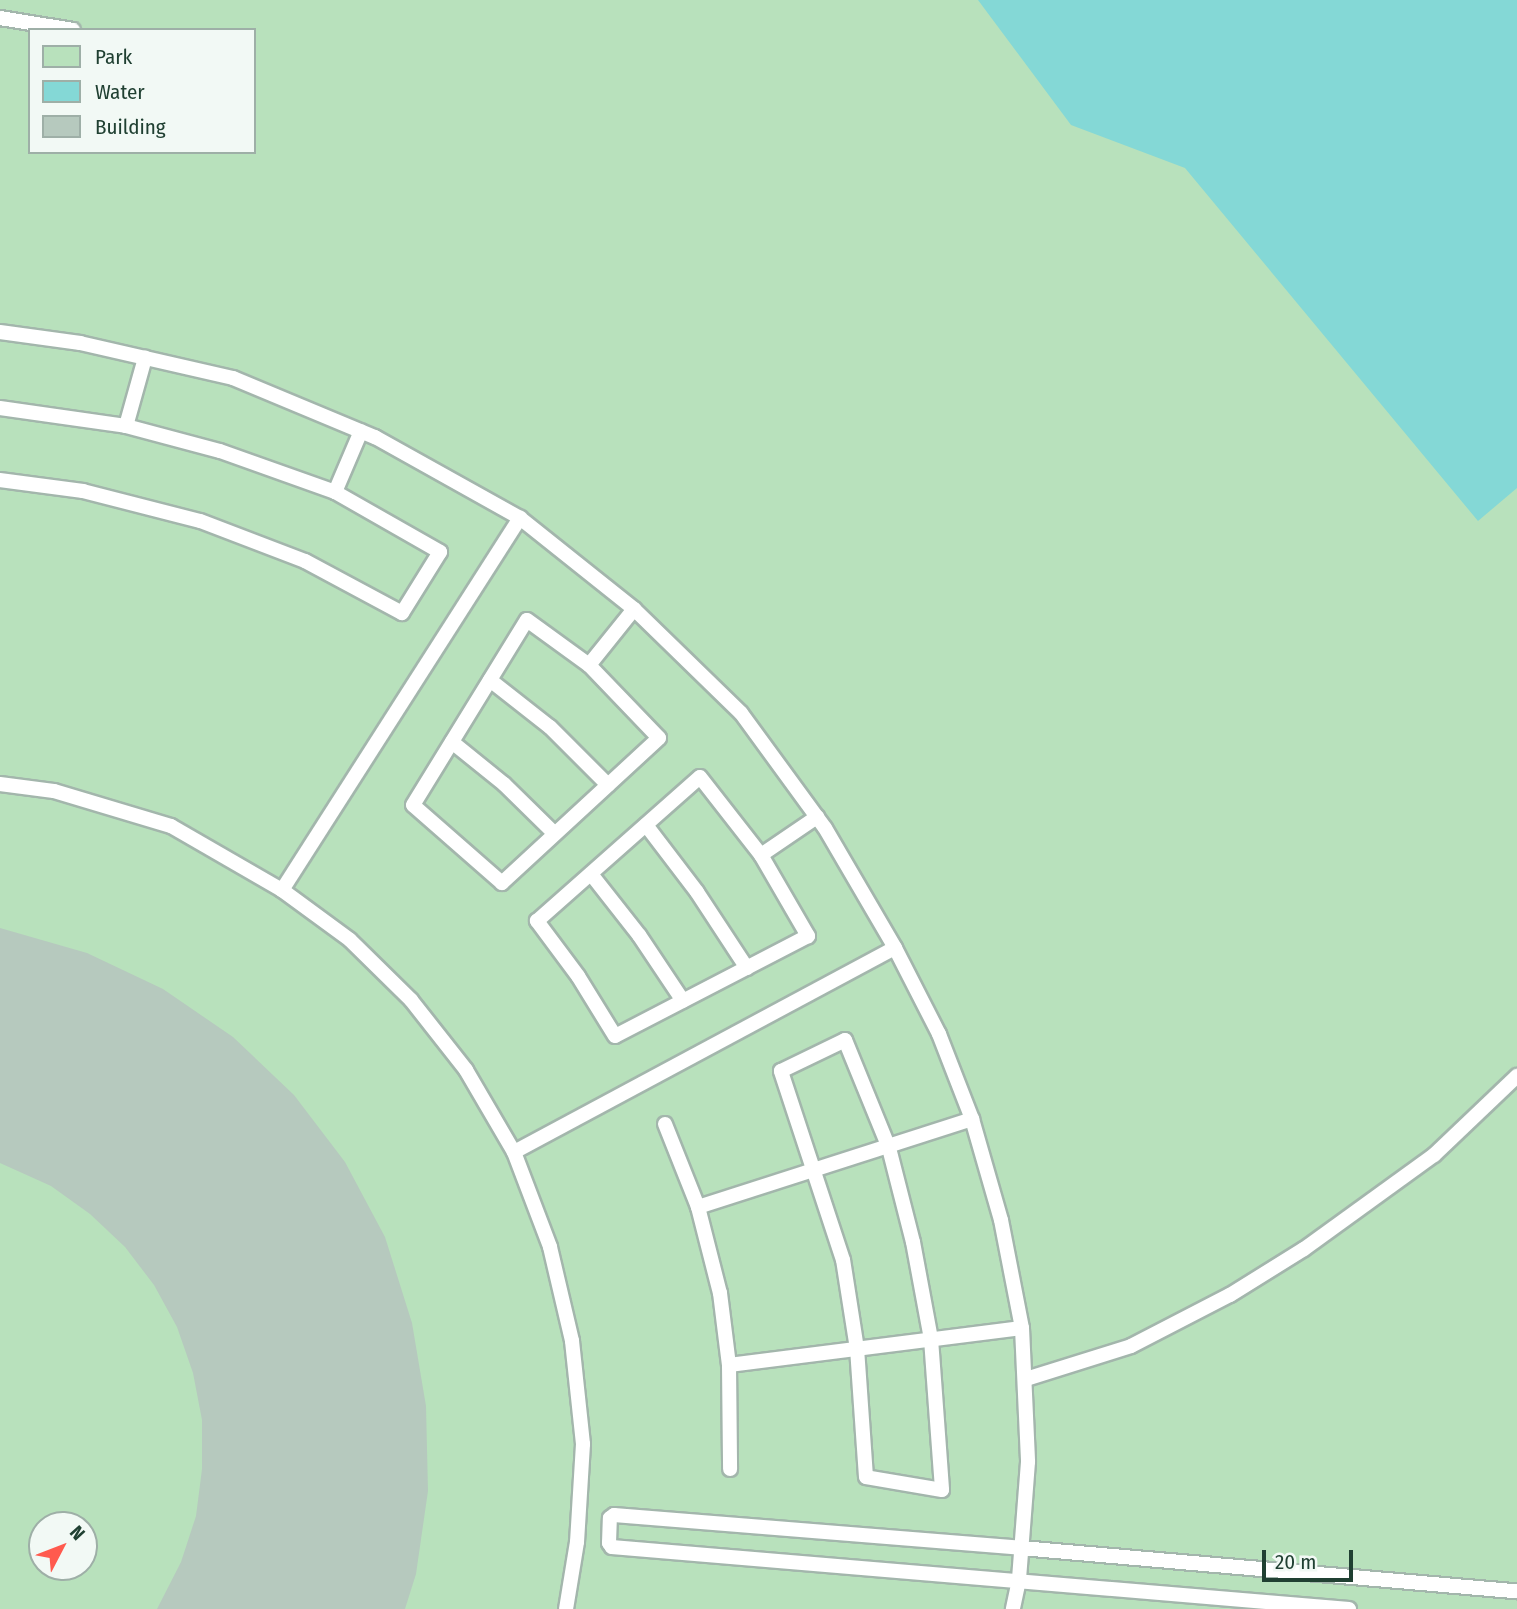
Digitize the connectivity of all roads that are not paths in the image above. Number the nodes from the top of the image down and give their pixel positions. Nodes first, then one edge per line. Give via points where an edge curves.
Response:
1 (0, 18) edge
2 (61, 28) edge
3 (0, 332) edge
4 (145, 358) junction
5 (0, 408) edge
6 (126, 426) junction
7 (361, 431) junction
8 (0, 480) edge
9 (335, 492) junction
10 (520, 518) junction
11 (634, 609) junction
12 (589, 665) junction
13 (490, 680) junction
14 (452, 742) junction
15 (0, 784) edge
16 (608, 785) junction
17 (817, 817) junction
18 (646, 825) junction
19 (555, 834) junction
20 (761, 855) junction
21 (591, 874) junction
22 (282, 890) junction
23 (895, 948) junction
24 (747, 968) junction
25 (683, 1001) junction
26 (1517, 1076) edge
27 (972, 1119) junction
28 (665, 1124) dead end
29 (889, 1149) junction
30 (514, 1152) junction
31 (817, 1171) junction
32 (698, 1207) junction
33 (1022, 1328) junction
34 (931, 1339) junction
35 (857, 1349) junction
36 (729, 1365) junction
37 (1026, 1379) junction
38 (730, 1469) dead end
39 (1021, 1548) junction
40 (1018, 1580) junction
41 (1517, 1591) edge
42 (566, 1609) edge
43 (1013, 1609) edge
44 (1349, 1609) edge

1 - 2 lane
3 - 4 lane
4 - 6 lane
4 - 7 lane via 233,379
5 - 6 lane
6 - 9 lane via 219,451
7 - 9 lane
7 - 10 lane
8 - 9 lane via 83,491 201,521 305,561 402,613 440,552
10 - 11 lane
10 - 22 lane
11 - 12 lane
11 - 17 lane via 741,713
12 - 13 lane via 527,620
12 - 16 lane via 659,738
13 - 14 lane
13 - 16 lane via 550,727
14 - 19 lane
14 - 19 lane via 413,805 502,883
15 - 22 lane via 54,791 171,826
16 - 19 lane
17 - 20 lane
17 - 23 lane
18 - 20 lane via 700,777
18 - 21 lane
18 - 24 lane
20 - 24 lane via 808,936
21 - 25 lane
21 - 25 lane via 537,921 615,1035
22 - 30 lane via 350,940 411,1000 466,1070
23 - 27 lane via 939,1034
23 - 30 lane
24 - 25 lane
26 - 37 lane via 1434,1155 1241,1289 1130,1346
27 - 29 lane
27 - 33 lane via 1001,1220
28 - 32 lane
29 - 31 lane
29 - 31 lane via 845,1040 781,1071
29 - 34 lane
30 - 42 lane via 550,1247 572,1341 583,1444 577,1542
31 - 32 lane
31 - 35 lane via 844,1260
32 - 36 lane via 720,1293
33 - 34 lane
33 - 37 lane
34 - 35 lane
34 - 35 lane via 942,1490 866,1478
35 - 36 lane
36 - 38 lane
37 - 39 lane via 1028,1462
39 - 40 lane
39 - 40 lane via 610,1518 608,1543 612,1547
39 - 41 lane
40 - 43 lane
40 - 44 lane

